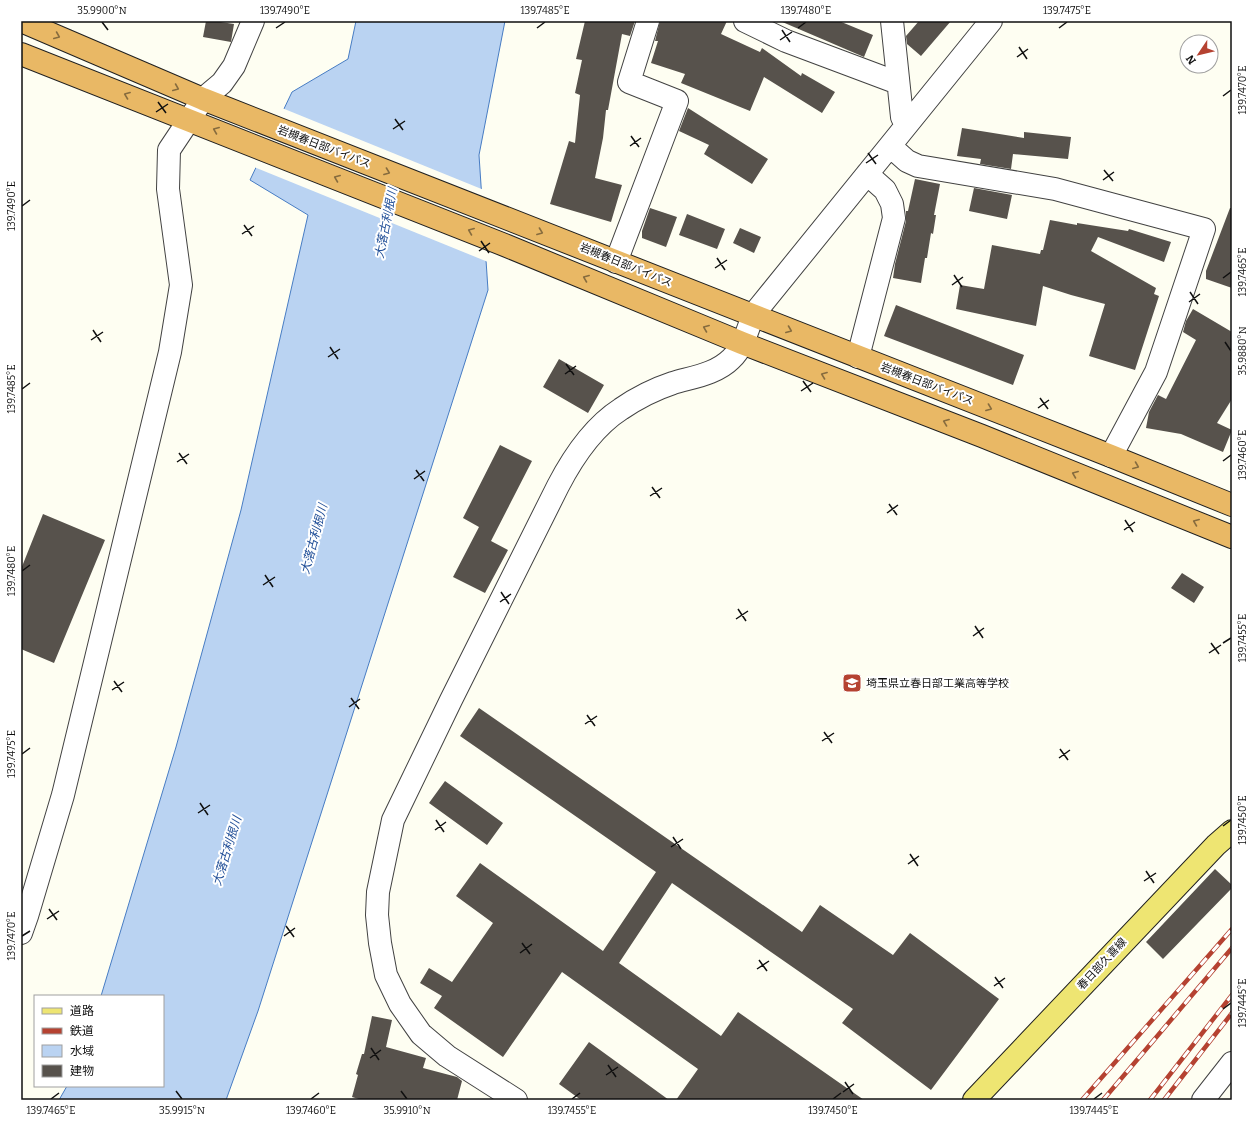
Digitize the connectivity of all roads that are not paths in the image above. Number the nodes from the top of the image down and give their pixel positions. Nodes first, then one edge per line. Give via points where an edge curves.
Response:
1 (21, 21) edge
2 (252, 21) edge
3 (648, 21) edge
4 (744, 21) edge
5 (892, 21) edge
6 (991, 21) edge
7 (21, 54) edge
8 (898, 83) junction
9 (203, 99) junction
10 (189, 120) junction
11 (906, 126) junction
12 (890, 146) junction
13 (867, 174) junction
14 (616, 262) junction
15 (753, 315) junction
16 (742, 343) junction
17 (858, 357) junction
18 (1110, 456) junction
19 (1232, 505) edge
20 (1232, 537) edge
21 (1232, 831) edge
22 (21, 933) edge
23 (1232, 1063) edge
24 (516, 1100) edge
25 (974, 1100) edge
26 (1203, 1100) edge

1 -> 9 highway, 岩槻春日部バイパス
2 - 9 street via 234,66 222,83
3 - 14 street via 630,82 677,101
4 - 8 street via 786,41
5 - 8 street
6 - 11 street
10 -> 7 highway
8 - 11 street via 902,117
9 - 10 street
9 -> 14 highway, 岩槻春日部バイパス
16 -> 10 highway via 507,246
10 - 22 street via 169,150 168,189 181,285 170,352 63,795
11 - 12 street
12 - 13 street
12 - 18 street via 907,161 918,166 1055,189 1204,229 1156,372
13 - 15 street
13 - 17 street via 885,190 892,204 894,218
14 - 15 highway, 岩槻春日部バイパス
15 - 16 street
15 -> 17 highway, 岩槻春日部バイパス
20 -> 16 highway
16 - 24 street via 732,358 720,368 644,395 620,409 584,444 554,493 393,820 378,892 377,915 386,975 400,1004 421,1034 447,1056
17 -> 18 highway, 岩槻春日部バイパス
18 -> 19 highway, 岩槻春日部バイパス
21 - 25 main road, 春日部久喜線
23 - 26 street

